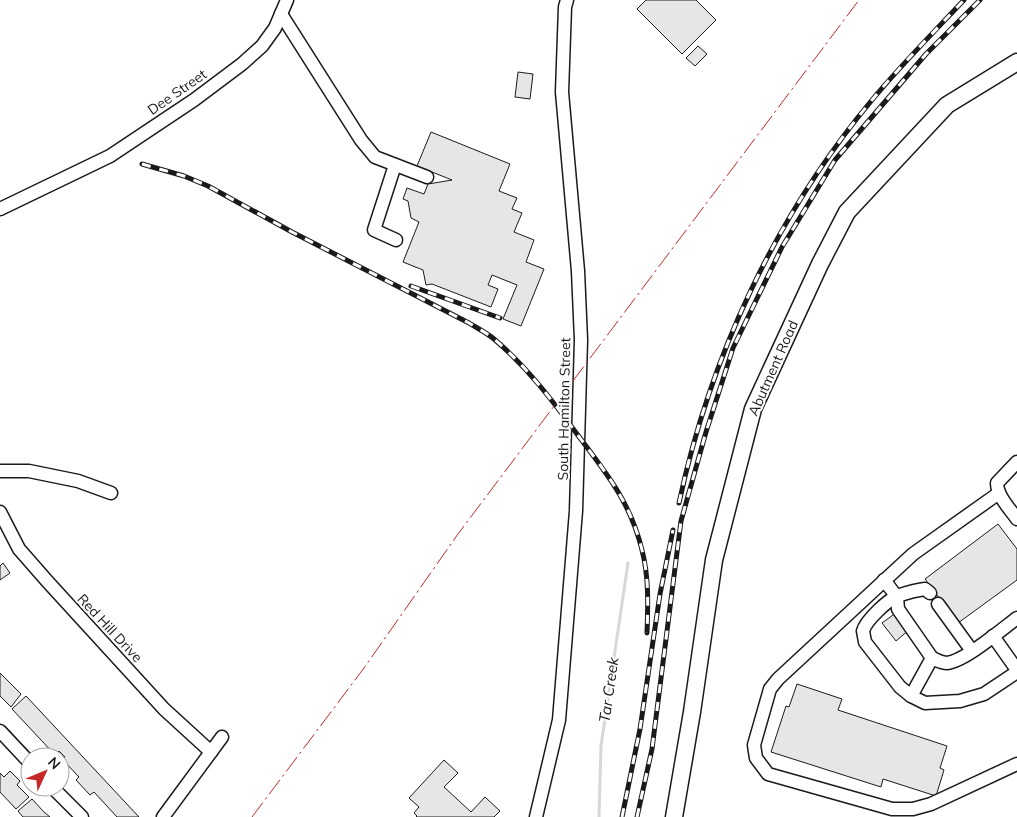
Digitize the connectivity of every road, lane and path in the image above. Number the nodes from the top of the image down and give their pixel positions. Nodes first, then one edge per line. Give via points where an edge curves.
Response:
1 (287, 0) edge
2 (567, 0) edge
3 (281, 14) junction
4 (1017, 62) edge
5 (395, 165) junction
6 (427, 177) dead end
7 (0, 209) edge
8 (396, 240) dead end
9 (1017, 462) edge
10 (0, 471) edge
11 (112, 493) dead end
12 (999, 493) junction
13 (0, 512) edge
14 (1017, 519) edge
15 (884, 580) junction
16 (897, 596) junction
17 (1017, 618) edge
18 (993, 636) junction
19 (972, 651) junction
20 (932, 658) junction
21 (1017, 671) edge
22 (911, 696) junction
23 (0, 731) edge
24 (222, 737) dead end
25 (20, 752) edge
26 (211, 752) junction
27 (1017, 764) edge
28 (62, 797) edge
29 (82, 817) edge
30 (164, 817) edge
31 (536, 817) edge
32 (674, 817) edge

1 - 3 street, Dee Street
2 - 31 street, South Hamilton Street via 562,92 581,340 576,511 559,720
3 - 5 street via 361,140 375,157
3 - 7 street, Dee Street via 262,46 194,100 110,156
4 - 32 main road, Abutment Road via 947,105 847,212 753,409 714,560
5 - 6 street
5 - 8 street via 374,230
9 - 12 street via 997,483
10 - 11 street via 28,471 78,481
12 - 14 street
12 - 15 street via 913,554
13 - 26 street, Red Hill Drive via 19,549 47,581 164,709
15 - 16 street
15 - 27 street via 770,689 754,746 761,767 768,774 892,809 913,809 931,804
16 - 19 street via 925,589
16 - 20 street via 898,609
16 - 22 street via 864,627 864,636 865,642 900,687
17 - 18 street
18 - 19 street
18 - 21 street
19 - 20 street via 961,659 946,663
20 - 22 street
21 - 22 street via 984,694 960,701 926,703
23 - 25 street
24 - 26 street
26 - 30 street
28 - 29 street

